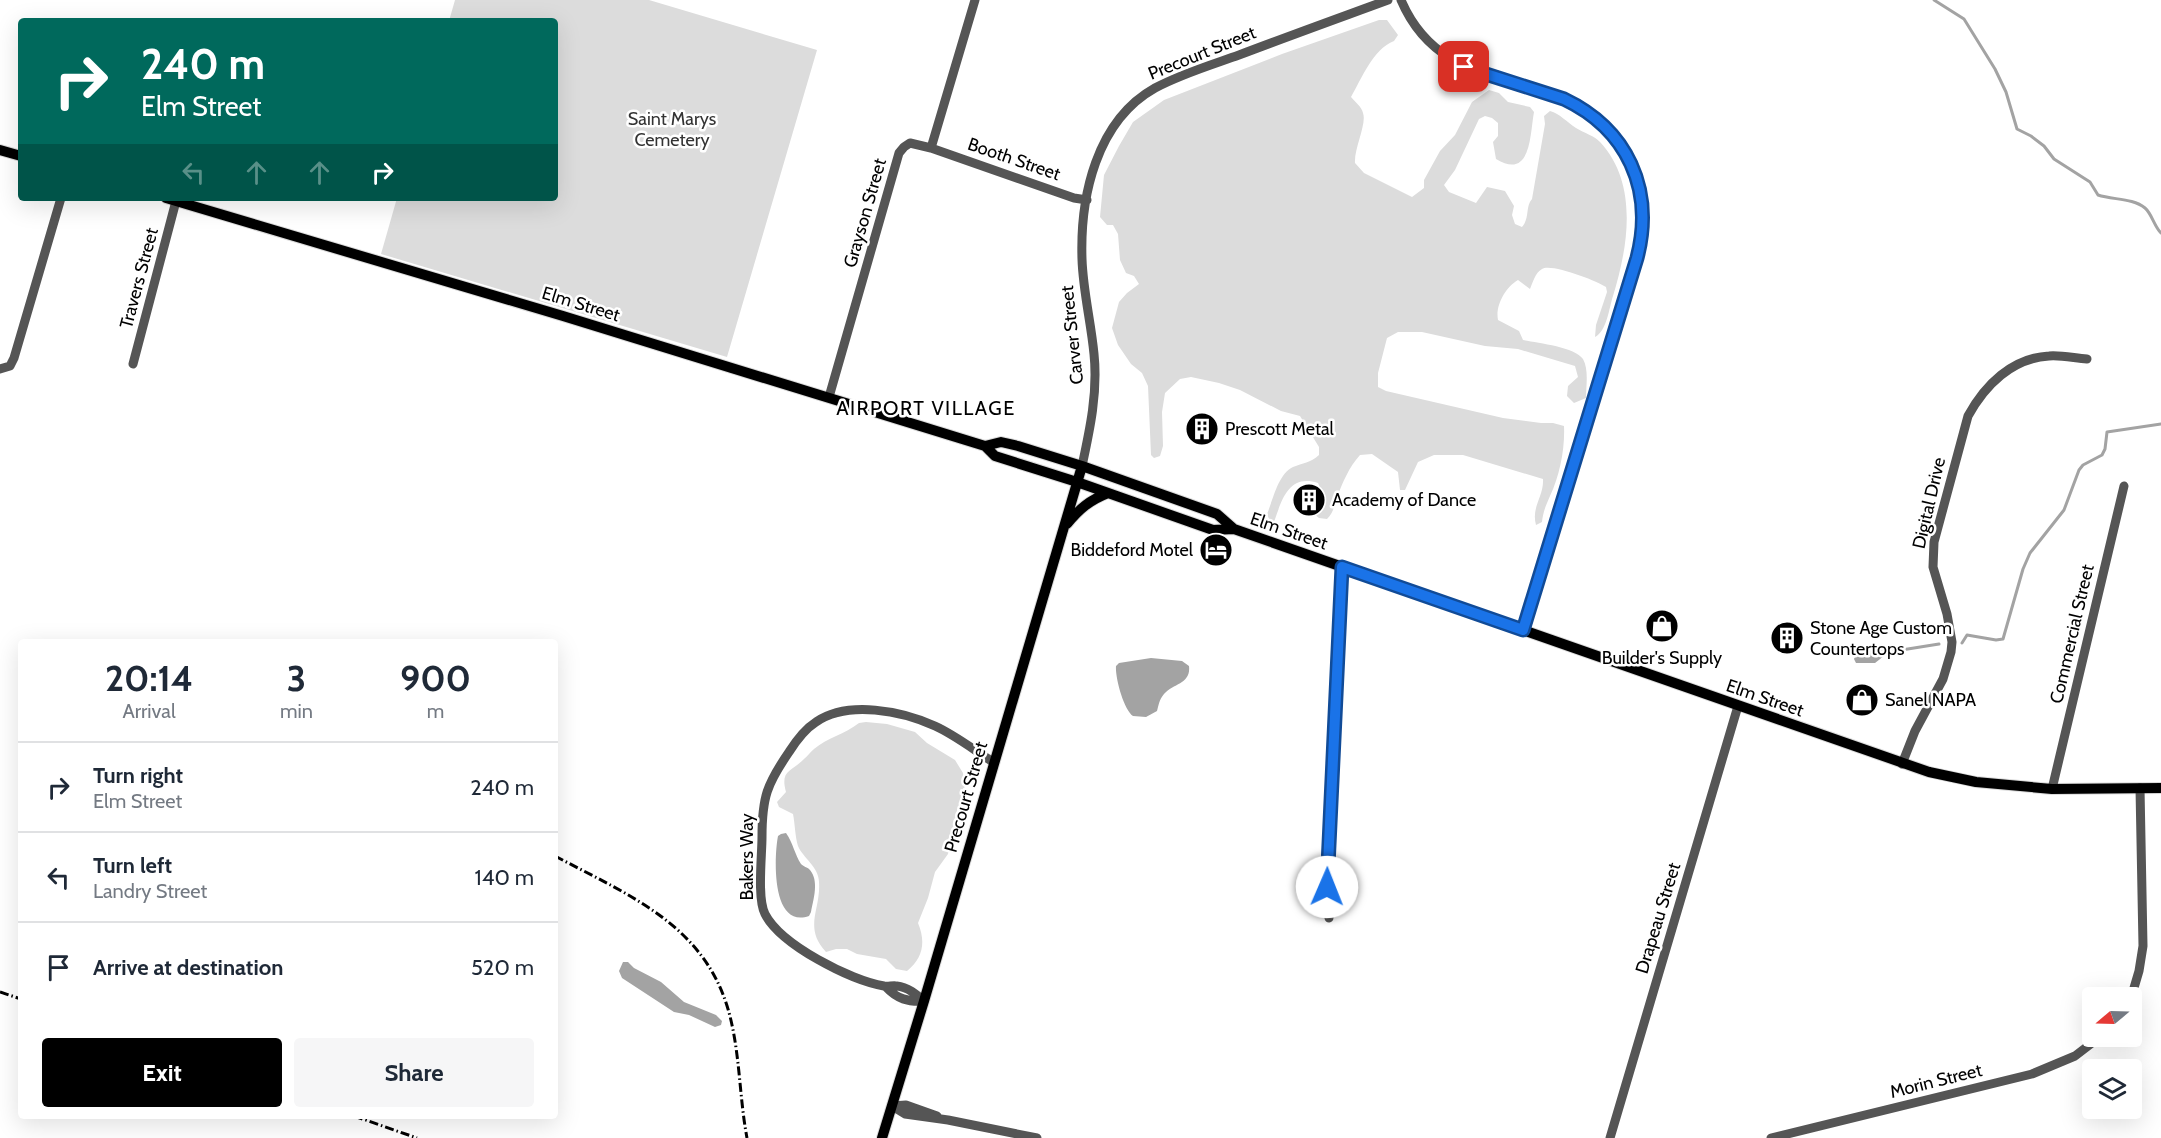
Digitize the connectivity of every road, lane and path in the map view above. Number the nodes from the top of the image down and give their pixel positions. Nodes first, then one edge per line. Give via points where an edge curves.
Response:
1 (975, 0) edge
2 (1388, 0) edge
3 (1401, 0) edge
4 (931, 148) junction
5 (0, 150) edge
6 (18, 155) edge
7 (1087, 200) junction
8 (59, 201) edge
9 (171, 201) edge
10 (174, 201) edge
11 (2087, 359) dead end
12 (133, 364) dead end
13 (0, 369) edge
14 (829, 397) junction
15 (985, 446) junction
16 (1082, 466) junction
17 (1077, 482) junction
18 (2124, 486) dead end
19 (1108, 494) junction
20 (1063, 529) junction
21 (1234, 529) junction
22 (1342, 567) junction
23 (1523, 630) junction
24 (1738, 706) junction
25 (993, 762) junction
26 (1902, 764) junction
27 (2140, 788) junction
28 (2161, 788) edge
29 (2052, 789) junction
30 (1329, 918) dead end
31 (2134, 987) edge
32 (924, 1001) junction
33 (2087, 1047) edge
34 (892, 1106) junction
35 (882, 1138) edge
36 (1037, 1138) edge
37 (1610, 1138) edge
38 (1771, 1138) edge

1 - 4 street
2 - 7 street, Precourt Street via 1173,80 1144,95 1125,111 1107,135
3 - 23 street via 1418,30 1454,62 1564,99 1600,122 1636,173 1642,199 1643,228 1637,258
4 - 7 street, Booth Street
4 - 14 street, Grayson Street via 910,143 899,153
5 - 6 main road
7 - 16 street, Carver Street via 1083,283 1095,379 1092,420
8 - 13 street via 14,358 10,366
9 - 12 street, Travers Street
10 - 14 main road, Elm Street
11 - 26 street, Digital Drive via 2049,356 2020,364 1994,381 1968,416 1932,557 1947,614 1951,652
14 - 15 main road, Elm Street
15 - 16 main road, Elm Street via 1001,442
15 - 17 main road, Elm Street via 995,456
16 - 17 main road, Precourt Street
16 - 21 main road, Elm Street via 1217,514
17 - 19 main road, Elm Street
17 - 20 main road, Precourt Street
18 - 29 street, Commercial Street
19 - 20 main road via 1083,506
19 - 21 main road, Elm Street via 1213,530
20 - 25 main road, Precourt Street
21 - 22 main road, Elm Street
22 - 23 main road, Elm Street
22 - 30 street via 1328,847
23 - 24 main road, Elm Street
24 - 26 main road, Elm Street
24 - 37 street, Drapeau Street
25 - 32 main road, Precourt Street
25 - 32 street, Bakers Way via 921,721 901,715 846,711 814,723 798,739 766,791 762,815 765,914 780,932 816,958 886,987 894,996 909,1002
26 - 29 main road, Elm Street via 1976,782
27 - 28 main road, Elm Street
27 - 29 main road, Elm Street
27 - 31 street via 2143,946
32 - 34 main road, Precourt Street
33 - 38 street, Morin Street via 2032,1074
34 - 35 main road, Precourt Street
34 - 36 street via 904,1114 926,1119

